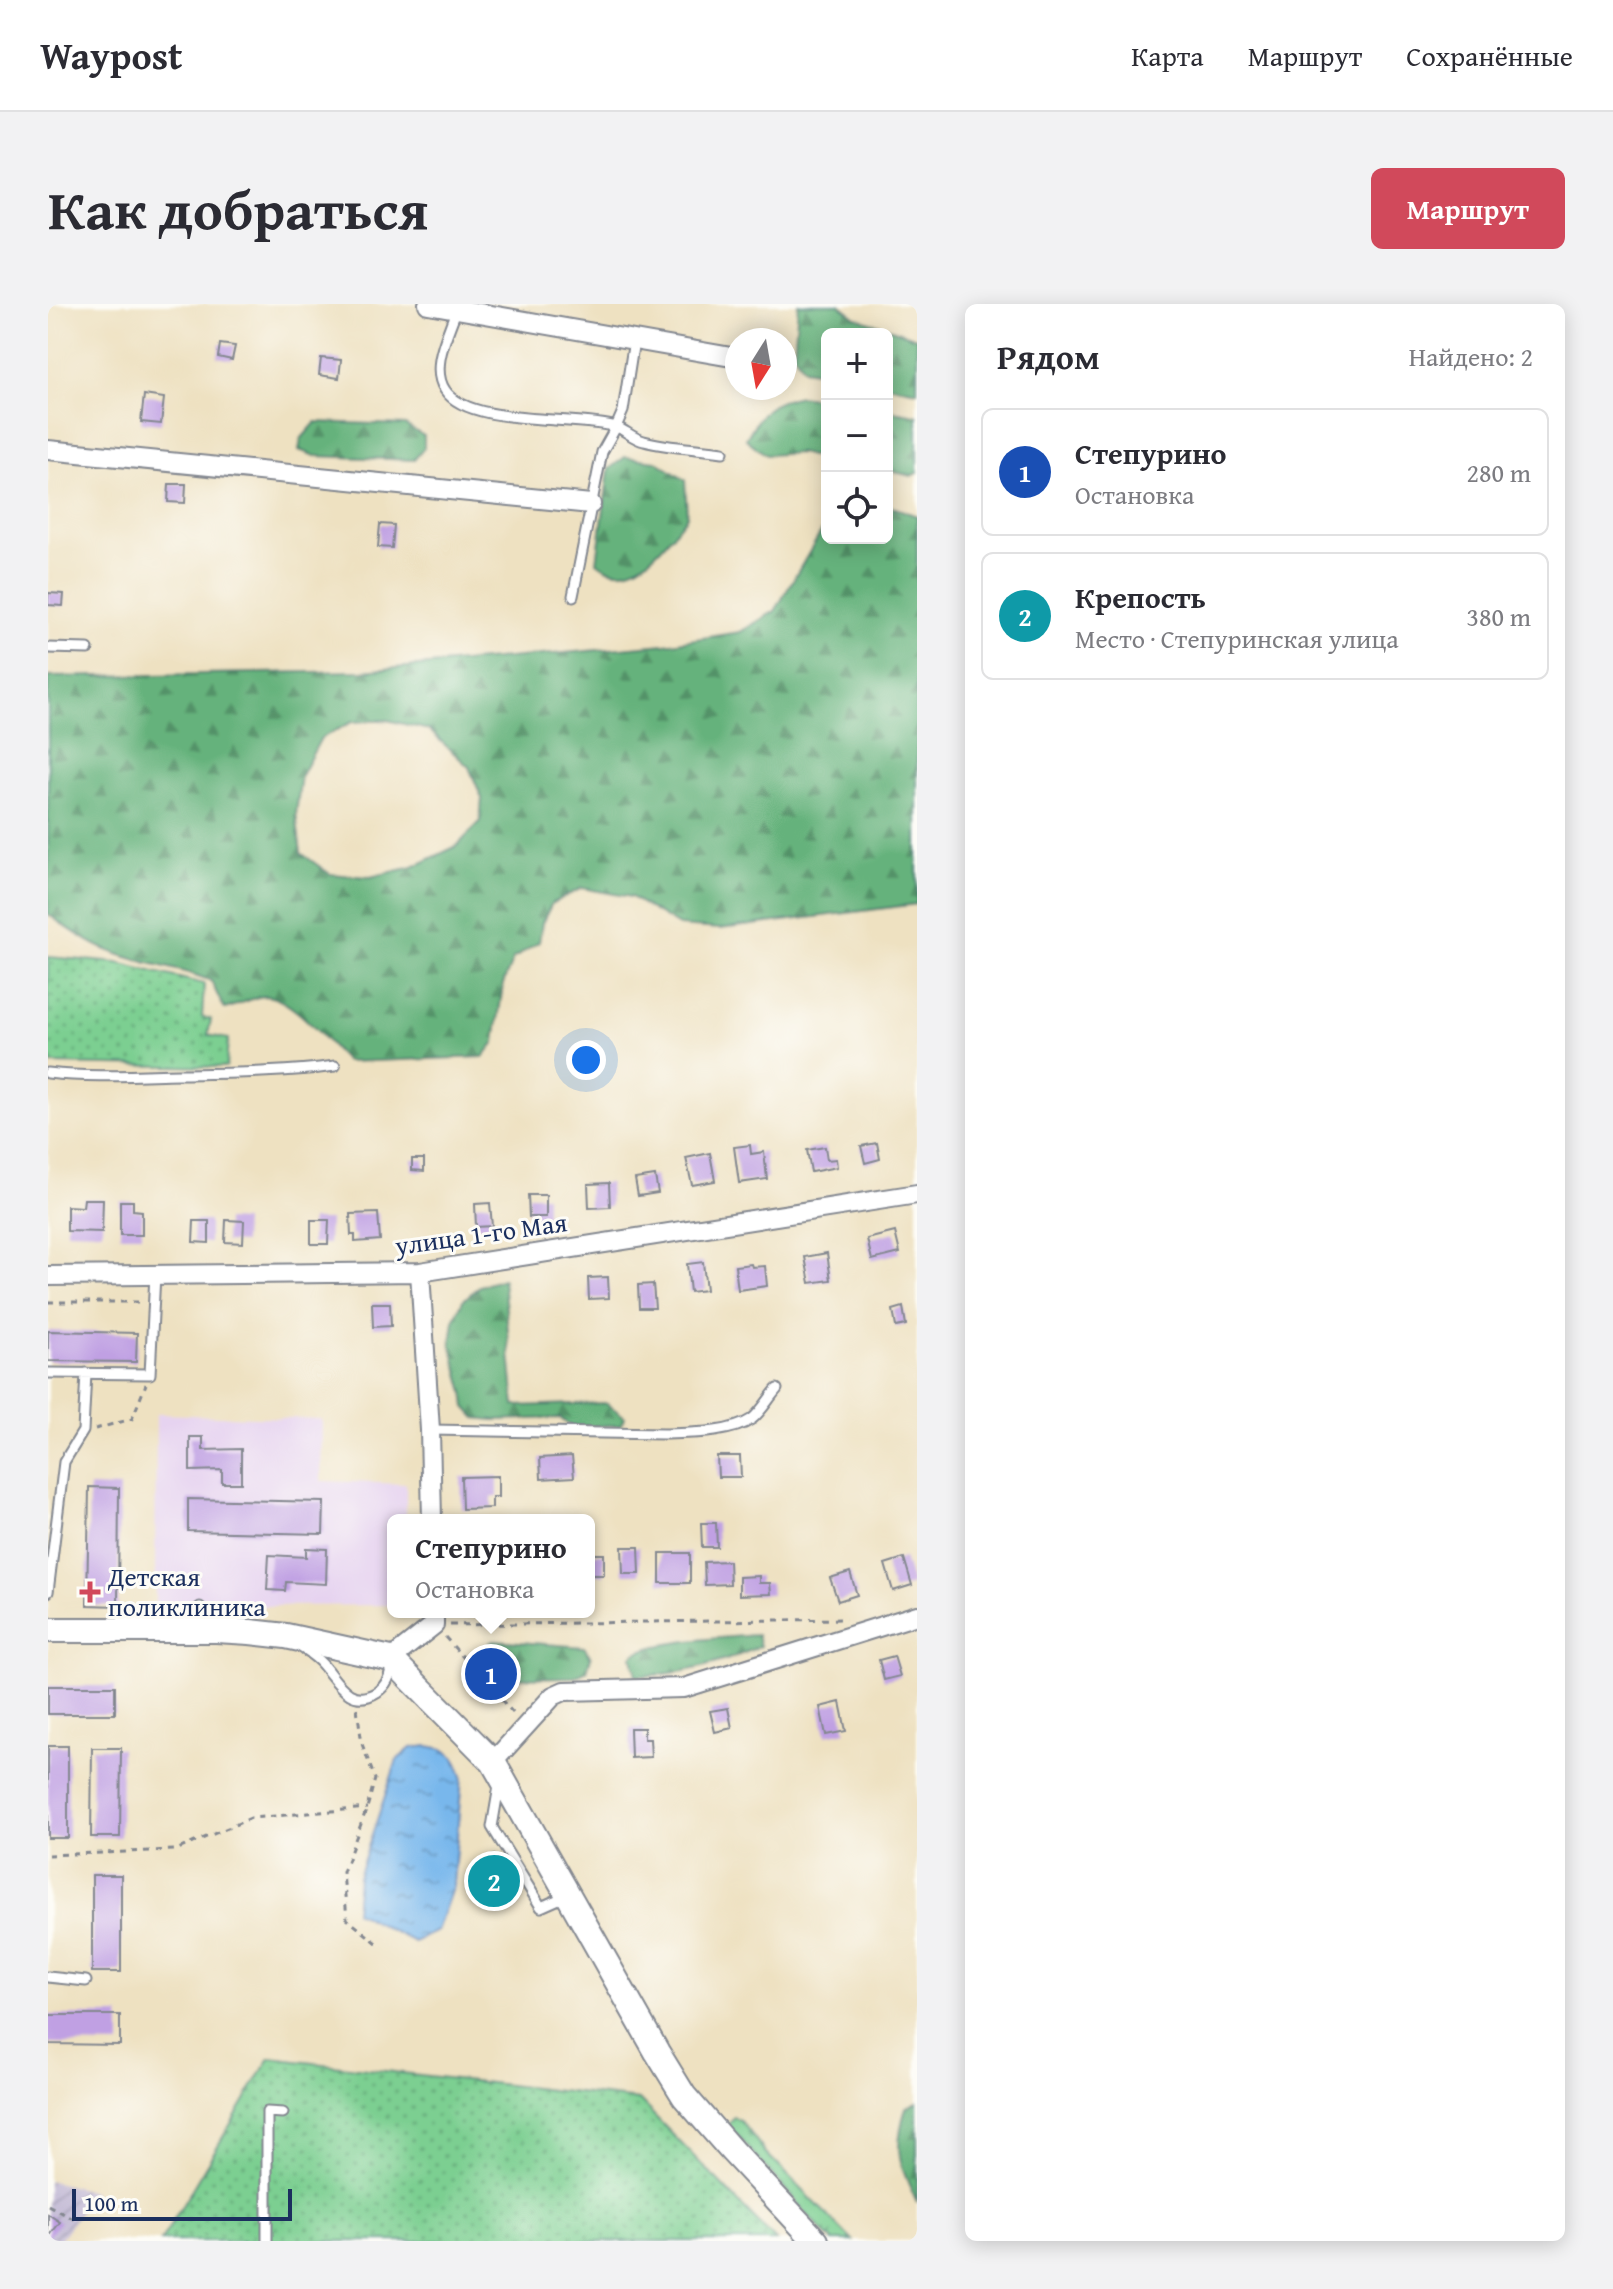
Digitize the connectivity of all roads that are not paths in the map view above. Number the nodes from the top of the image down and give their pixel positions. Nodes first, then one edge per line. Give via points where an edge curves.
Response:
1 (428, 304) edge
2 (457, 306) edge
3 (634, 340) junction
4 (725, 356) edge
5 (616, 427) junction
6 (48, 450) edge
7 (723, 452) dead end
8 (591, 504) junction
9 (573, 596) dead end
10 (48, 648) edge
11 (88, 649) dead end
12 (335, 1066) dead end
13 (48, 1073) edge
14 (917, 1194) edge
15 (420, 1272) junction
16 (155, 1274) junction
17 (48, 1276) edge
18 (48, 1373) edge
19 (86, 1373) junction
20 (777, 1389) dead end
21 (430, 1430) junction
22 (432, 1514) edge
23 (48, 1592) edge
24 (917, 1615) edge
25 (434, 1618) edge
26 (48, 1630) edge
27 (286, 1636) junction
28 (391, 1659) junction
29 (497, 1768) junction
30 (48, 1977) edge
31 (86, 1981) dead end
32 (283, 2113) dead end
33 (267, 2241) edge
34 (816, 2241) edge

1 - 2 street
2 - 3 street
2 - 5 lane via 440,373 457,402 484,412
3 - 4 street
3 - 5 lane
5 - 7 lane via 641,441
5 - 8 lane via 602,452
6 - 8 street
8 - 9 lane
10 - 11 lane
12 - 13 lane via 140,1075
14 - 15 street, улица 1-го Мая
15 - 16 street, улица 1-го Мая
15 - 21 street
16 - 17 street, улица 1-го Мая
16 - 19 lane via 150,1374
18 - 19 lane
19 - 23 lane via 83,1431 64,1462
20 - 21 lane via 752,1419 701,1432
21 - 22 street
24 - 29 street via 684,1688 564,1691 525,1727
25 - 28 street
26 - 27 street via 200,1618
27 - 28 street
27 - 28 lane via 319,1660 346,1693 356,1696 366,1697 383,1687
28 - 29 street
29 - 34 street via 684,2096
30 - 31 lane
32 - 33 lane via 267,2112

